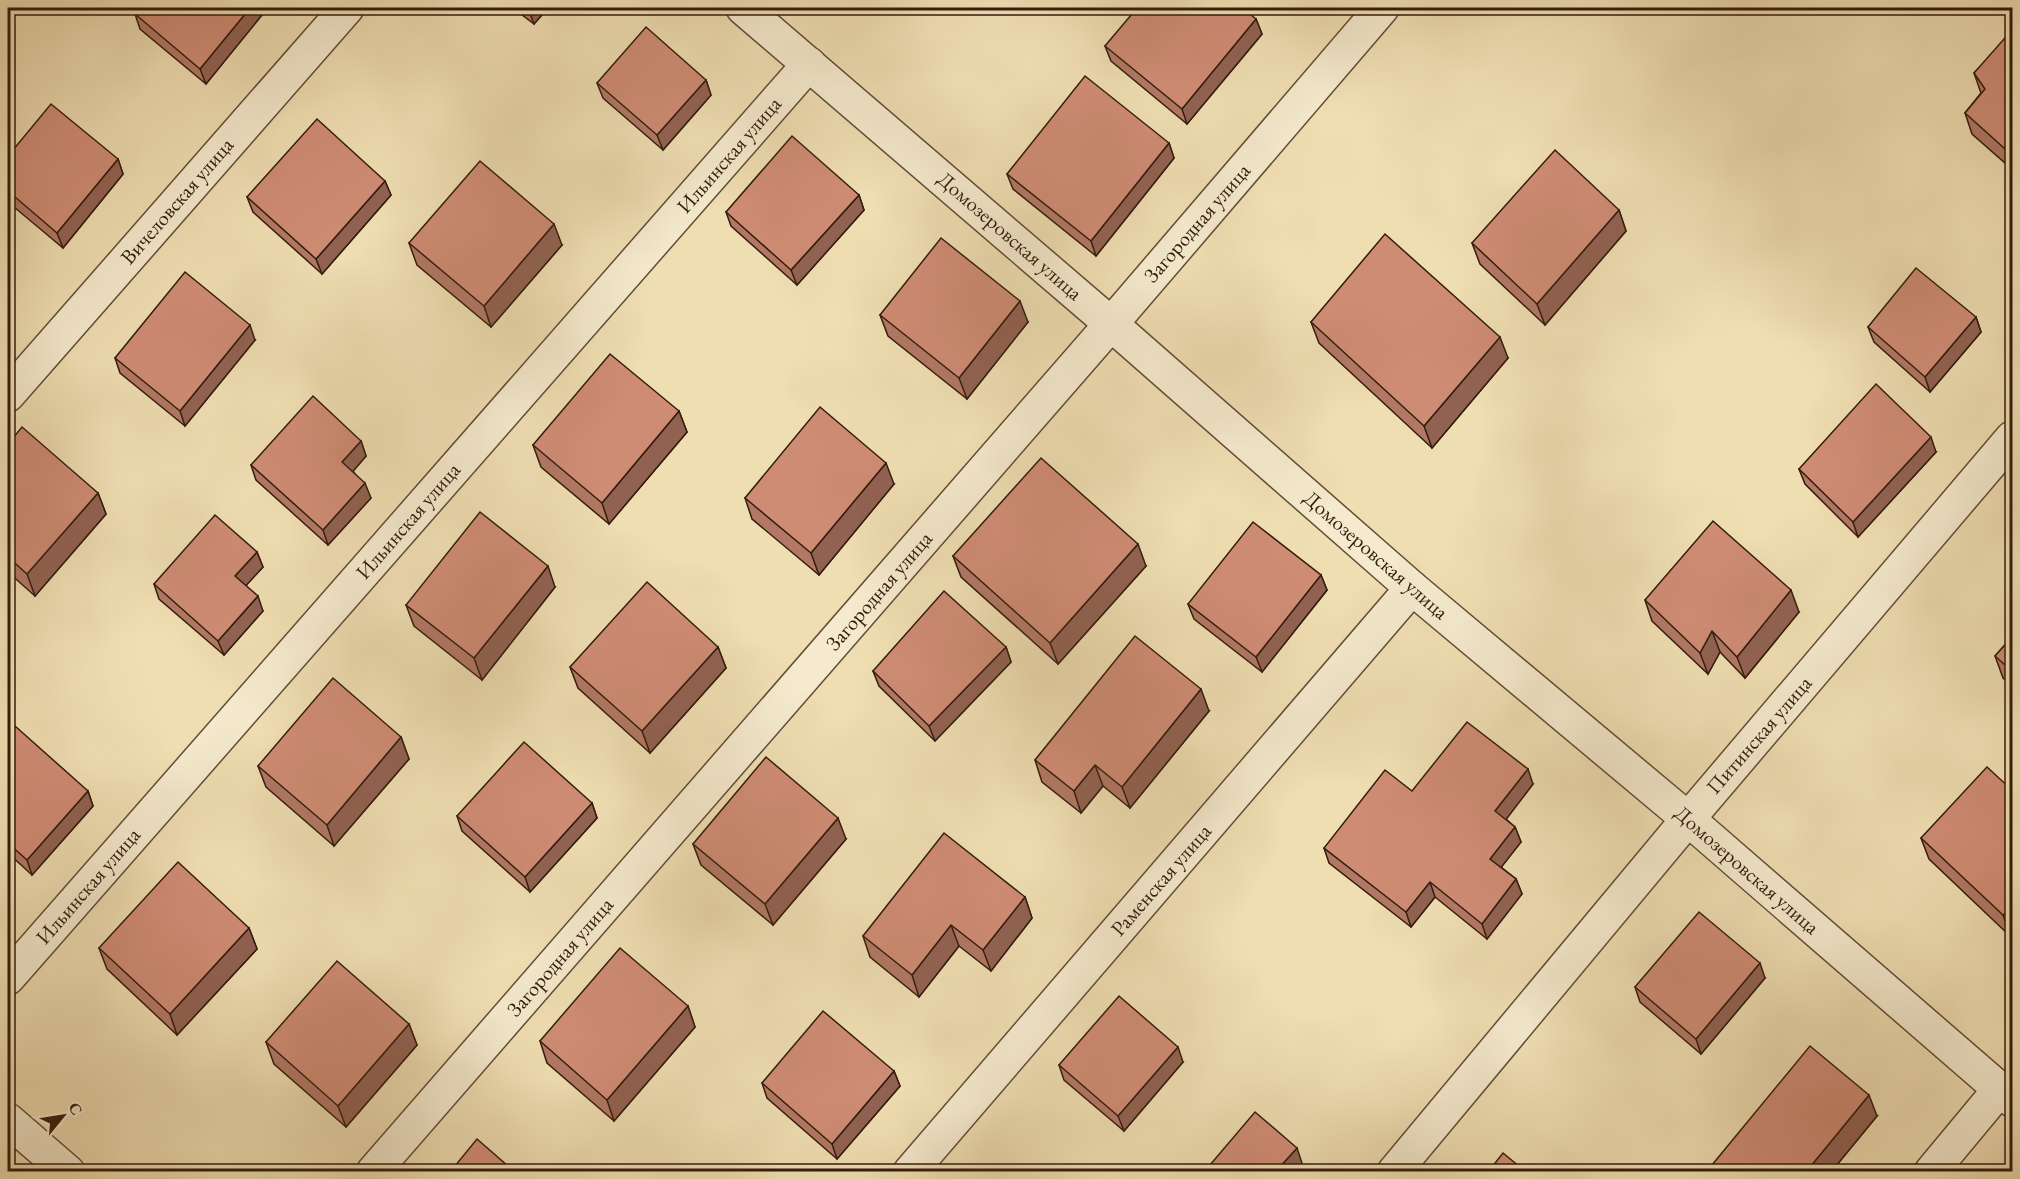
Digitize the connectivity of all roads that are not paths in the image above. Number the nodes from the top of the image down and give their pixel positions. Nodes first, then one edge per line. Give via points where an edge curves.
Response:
1 (347, 8) edge
2 (743, 8) edge
3 (1382, 8) edge
4 (809, 64) junction
5 (1111, 324) junction
6 (8, 395) edge
7 (2013, 438) edge
8 (1412, 588) junction
9 (1688, 819) junction
10 (8, 978) edge
11 (2006, 1095) edge
12 (8, 1120) edge
13 (68, 1172) edge
14 (373, 1172) edge
15 (910, 1172) edge
16 (1394, 1172) edge
17 (1931, 1172) edge

1 - 6 street, Вичеловская улица
2 - 4 street, Домозеровская улица
3 - 5 street, Загородная улица
4 - 5 street, Домозеровская улица
4 - 10 street, Ильинская улица
5 - 8 street, Домозеровская улица
5 - 14 street, Загородная улица
7 - 9 street, Питинская улица
8 - 9 street, Домозеровская улица
8 - 15 street, Раменская улица
9 - 11 street, Домозеровская улица
9 - 16 street, Питинская улица
11 - 17 street
12 - 13 street

